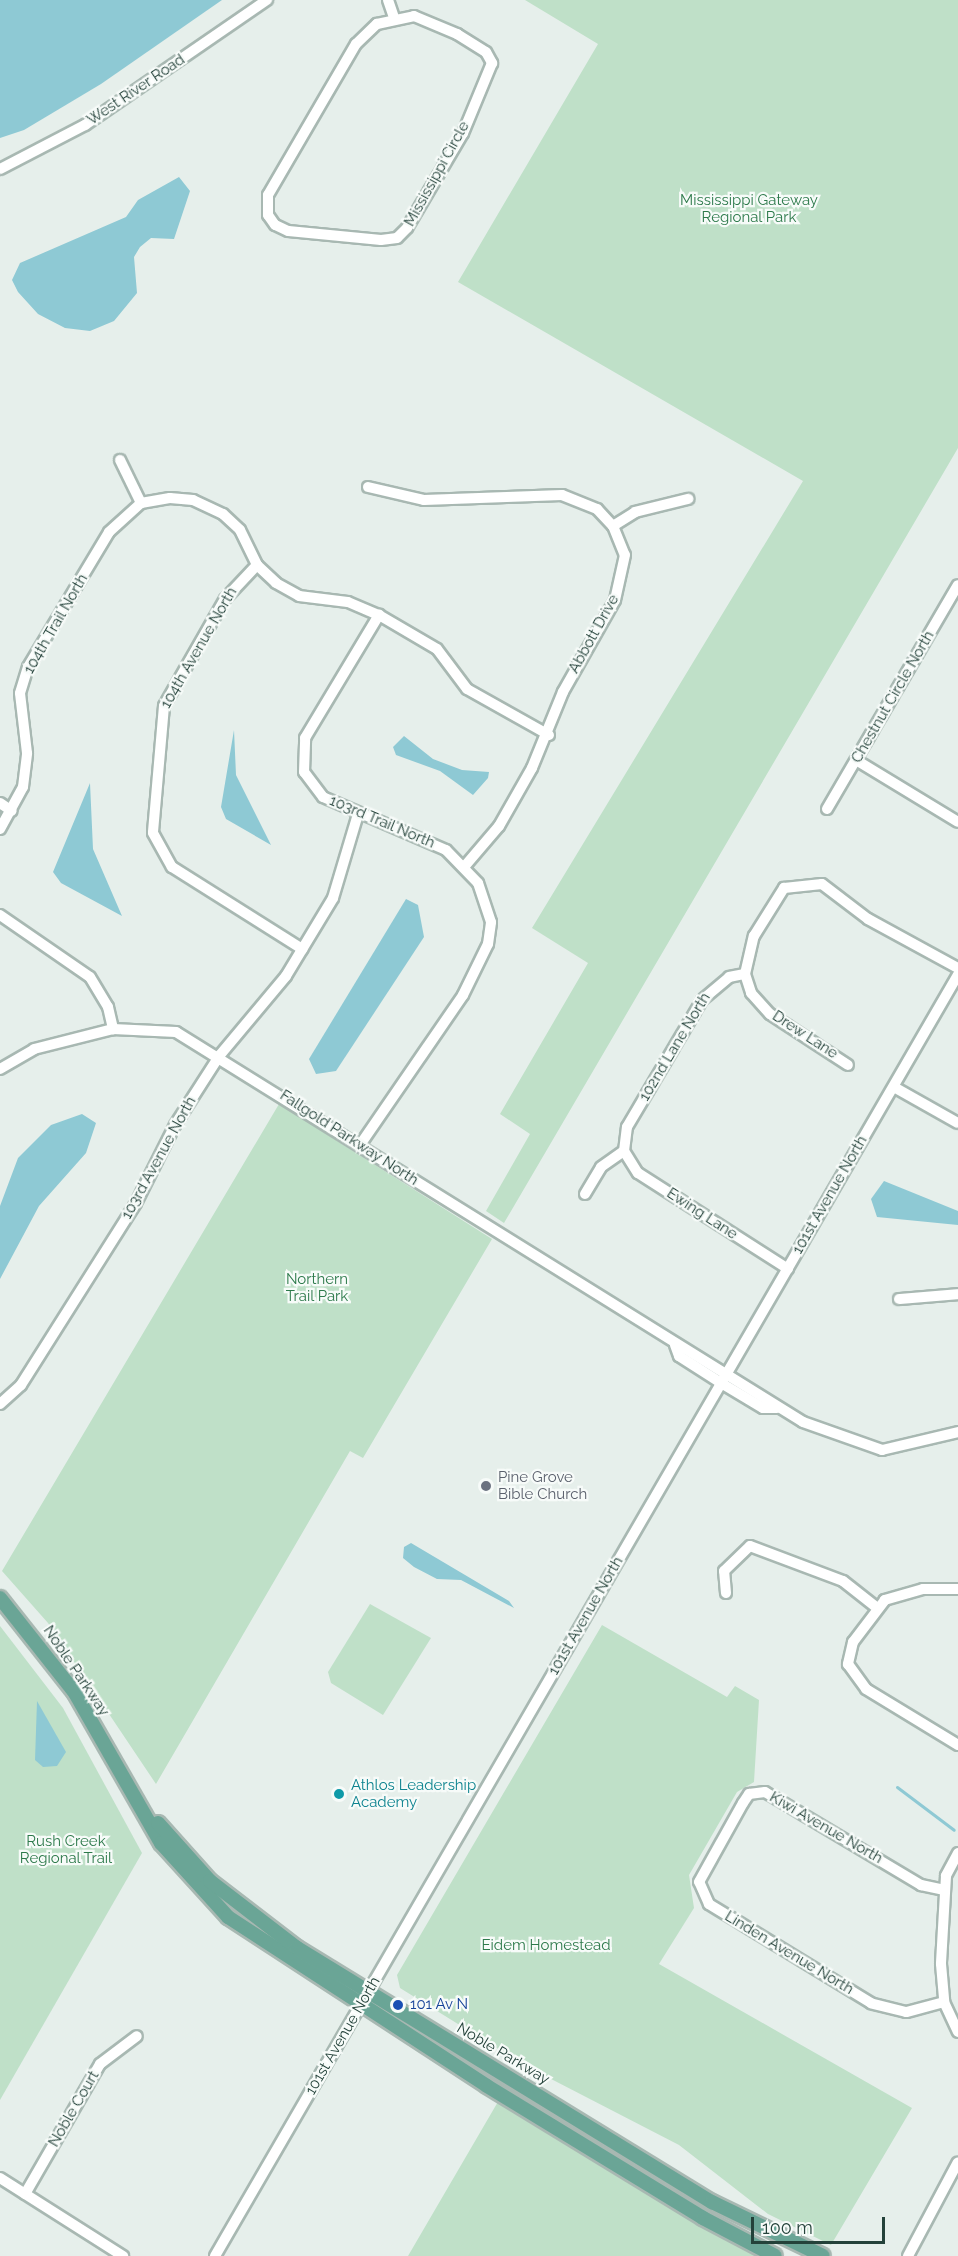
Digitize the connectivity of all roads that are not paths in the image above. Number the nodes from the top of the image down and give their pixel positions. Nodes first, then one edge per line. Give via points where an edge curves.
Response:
1 (267, 0) edge
2 (388, 0) edge
3 (394, 17) junction
4 (0, 169) edge
5 (120, 460) dead end
6 (368, 487) dead end
7 (688, 499) dead end
8 (141, 503) junction
9 (613, 526) junction
10 (257, 565) junction
11 (958, 585) edge
12 (379, 615) junction
13 (549, 735) junction
14 (856, 760) junction
15 (0, 803) edge
16 (827, 809) dead end
17 (12, 811) junction
18 (358, 814) junction
19 (958, 822) edge
20 (0, 829) edge
21 (465, 866) junction
22 (0, 915) edge
23 (302, 949) junction
24 (958, 968) edge
25 (745, 974) junction
26 (958, 975) edge
27 (112, 1029) junction
28 (220, 1055) junction
29 (848, 1065) dead end
30 (0, 1069) edge
31 (894, 1087) junction
32 (958, 1123) edge
33 (360, 1145) junction
34 (624, 1151) junction
35 (585, 1194) dead end
36 (788, 1269) junction
37 (958, 1294) edge
38 (899, 1299) dead end
39 (675, 1345) junction
40 (728, 1372) junction
41 (721, 1383) junction
42 (0, 1404) edge
43 (777, 1408) junction
44 (958, 1432) edge
45 (958, 1589) edge
46 (726, 1593) dead end
47 (0, 1598) edge
48 (876, 1607) junction
49 (958, 1745) edge
50 (118, 1767) junction
51 (724, 1835) joint
52 (958, 1852) edge
53 (945, 1890) junction
54 (369, 1992) junction
55 (945, 2002) junction
56 (361, 2007) junction
57 (958, 2032) edge
58 (137, 2036) dead end
59 (958, 2162) edge
60 (0, 2178) edge
61 (25, 2194) junction
62 (123, 2256) edge
63 (215, 2256) edge
64 (775, 2256) edge
65 (823, 2256) edge
66 (908, 2256) edge

1 - 4 street, West River Road via 78,129
2 - 3 street
3 - 3 street, Mississippi Circle via 356,44 268,195 268,215 288,231 397,238 463,134 491,71 491,57 428,19
5 - 8 street
6 - 9 street, Abbott Drive via 424,500 562,495 597,509
7 - 9 street via 636,512
8 - 10 street via 170,498 209,506 240,530
8 - 17 street, 104th Trail North via 109,532 28,668 19,717 27,753 23,787
9 - 13 street, Abbott Drive via 625,555 623,577 563,692
10 - 12 street via 299,596 348,602
10 - 23 street, 104th Avenue North via 225,599 164,706 153,833 172,867
11 - 14 street, Chestnut Circle North
12 - 13 street via 437,650 467,689
12 - 18 street, 103rd Trail North via 312,723 302,757 312,787
13 - 21 street, Abbott Drive via 499,826
14 - 16 street, Chestnut Circle North
14 - 19 street
15 - 17 street
17 - 20 street, 104th Trail North
18 - 21 street, 103rd Trail North via 424,839
18 - 23 street, 103rd Avenue North via 333,897
21 - 33 street, 103rd Trail North via 489,903 488,944 463,995
22 - 27 street via 90,977 108,1007
23 - 28 street, 103rd Avenue North via 274,996
24 - 25 street via 868,920 822,884 794,884 775,899 753,936
25 - 29 street, Drew Lane via 751,993 770,1014
25 - 34 street, 102nd Lane North via 729,977 702,1000 627,1127
26 - 31 street, 101st Avenue North
27 - 28 street, Fallgold Parkway North via 176,1032
27 - 30 street, Fallgold Parkway North via 34,1049
28 - 33 street, Fallgold Parkway North
28 - 42 street, 103rd Avenue North via 175,1125 136,1203 21,1385
31 - 32 street
31 - 36 street, 101st Avenue North
33 - 39 street, Fallgold Parkway North
34 - 35 street via 601,1167
34 - 36 street, Ewing Lane via 638,1173
36 - 40 street, 101st Avenue North
37 - 38 street
39 - 40 street, Fallgold Parkway North via 686,1345
39 - 41 street, Fallgold Parkway North via 679,1356
40 - 41 street, 101st Avenue North
40 - 43 street, Fallgold Parkway North
41 - 43 street, Fallgold Parkway North via 763,1408
41 - 54 street, 101st Avenue North
43 - 44 street via 825,1433 882,1450
45 - 48 street via 906,1592
46 - 48 street via 724,1571 750,1546 843,1581
47 - 50 main road, Noble Parkway via 46,1652
48 - 49 street via 849,1652 851,1673 866,1689
50 - 54 main road, Noble Parkway via 167,1835 210,1881 277,1934
50 - 56 main road, Noble Parkway via 161,1843 214,1904 260,1942
51 - 53 street, Kiwi Avenue North via 750,1794 765,1792 921,1885
51 - 55 street, Linden Avenue North via 699,1882 709,1904 882,2008 906,2012
52 - 53 street
53 - 55 street
54 - 56 street, 101st Avenue North
54 - 65 main road, Noble Parkway via 712,2202
55 - 57 street
56 - 63 street, 101st Avenue North
56 - 64 main road, Noble Parkway via 703,2218
58 - 61 street, Noble Court via 100,2064
59 - 66 street
60 - 61 street
61 - 62 street

